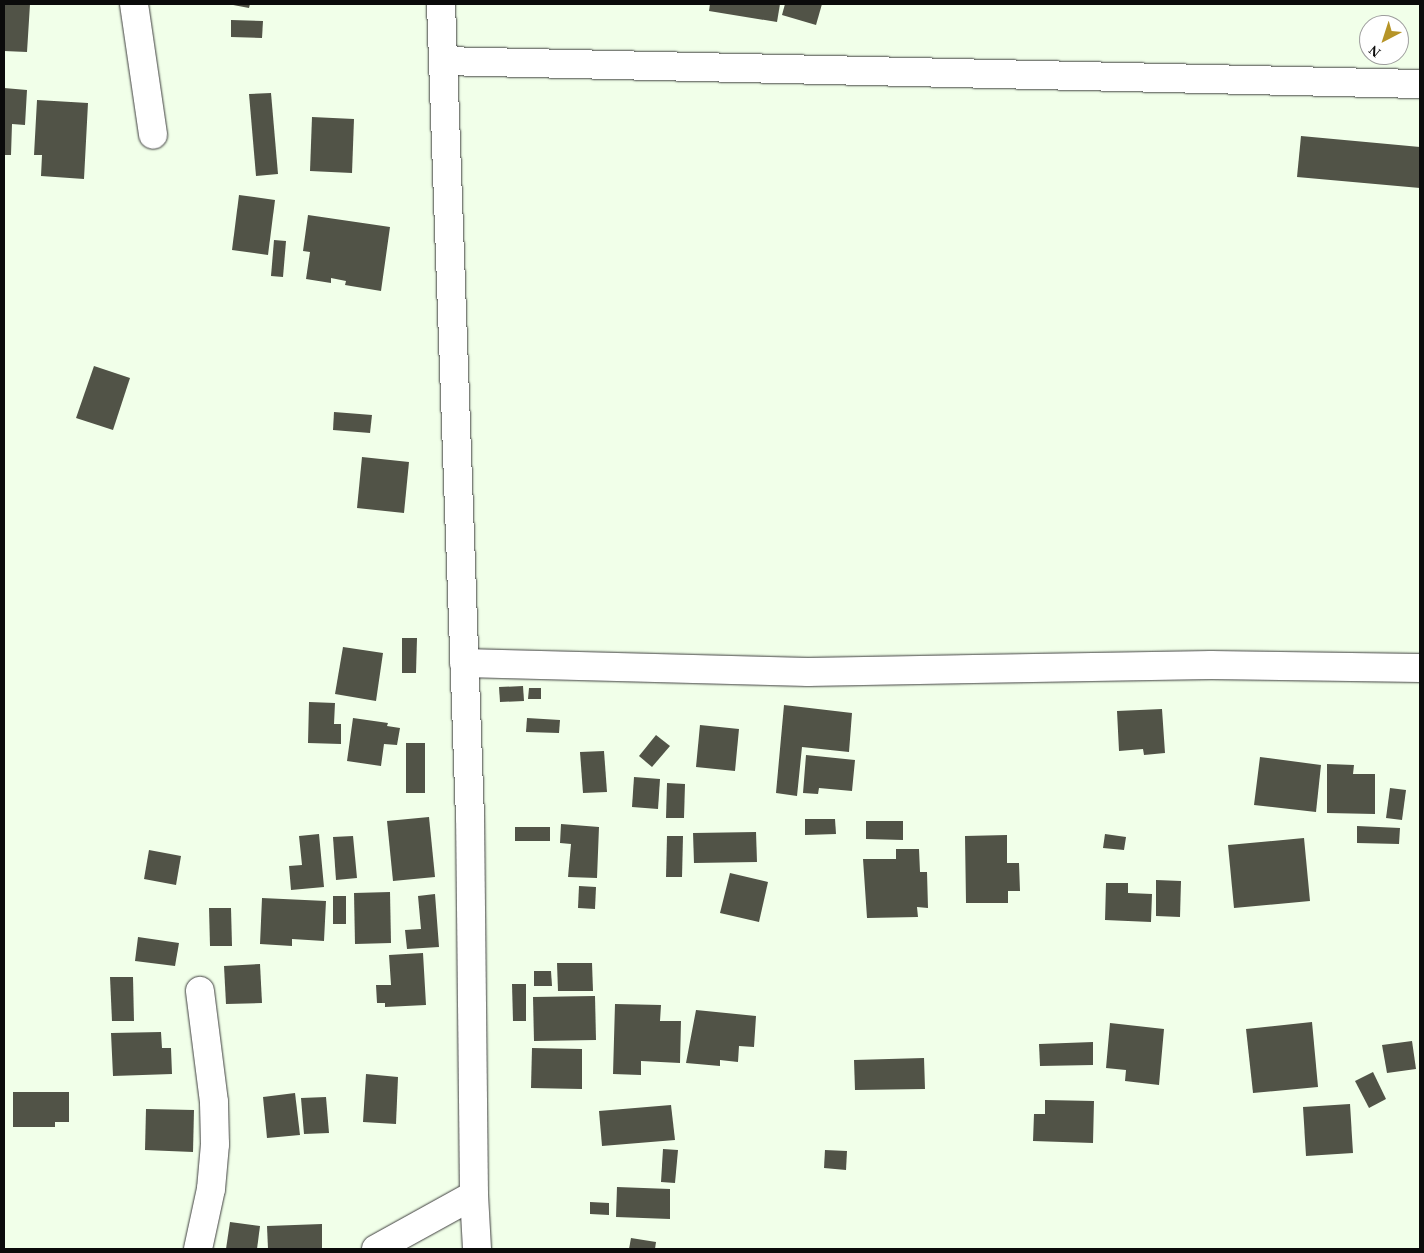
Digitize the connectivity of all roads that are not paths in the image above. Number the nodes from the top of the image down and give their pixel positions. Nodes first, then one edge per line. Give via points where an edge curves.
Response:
1 (134, 4) edge
2 (440, 4) edge
3 (442, 61) junction
4 (1420, 84) edge
5 (153, 135) dead end
6 (464, 663) junction
7 (1420, 668) edge
8 (200, 991) dead end
9 (474, 1194) junction
10 (198, 1249) edge
11 (376, 1249) edge
12 (477, 1249) edge

1 - 5 street
2 - 3 street
3 - 4 street
3 - 6 street
6 - 7 street via 808,672 1211,665
6 - 9 street via 474,1048
8 - 10 street via 214,1102 215,1144 211,1189
9 - 11 street
9 - 12 street

